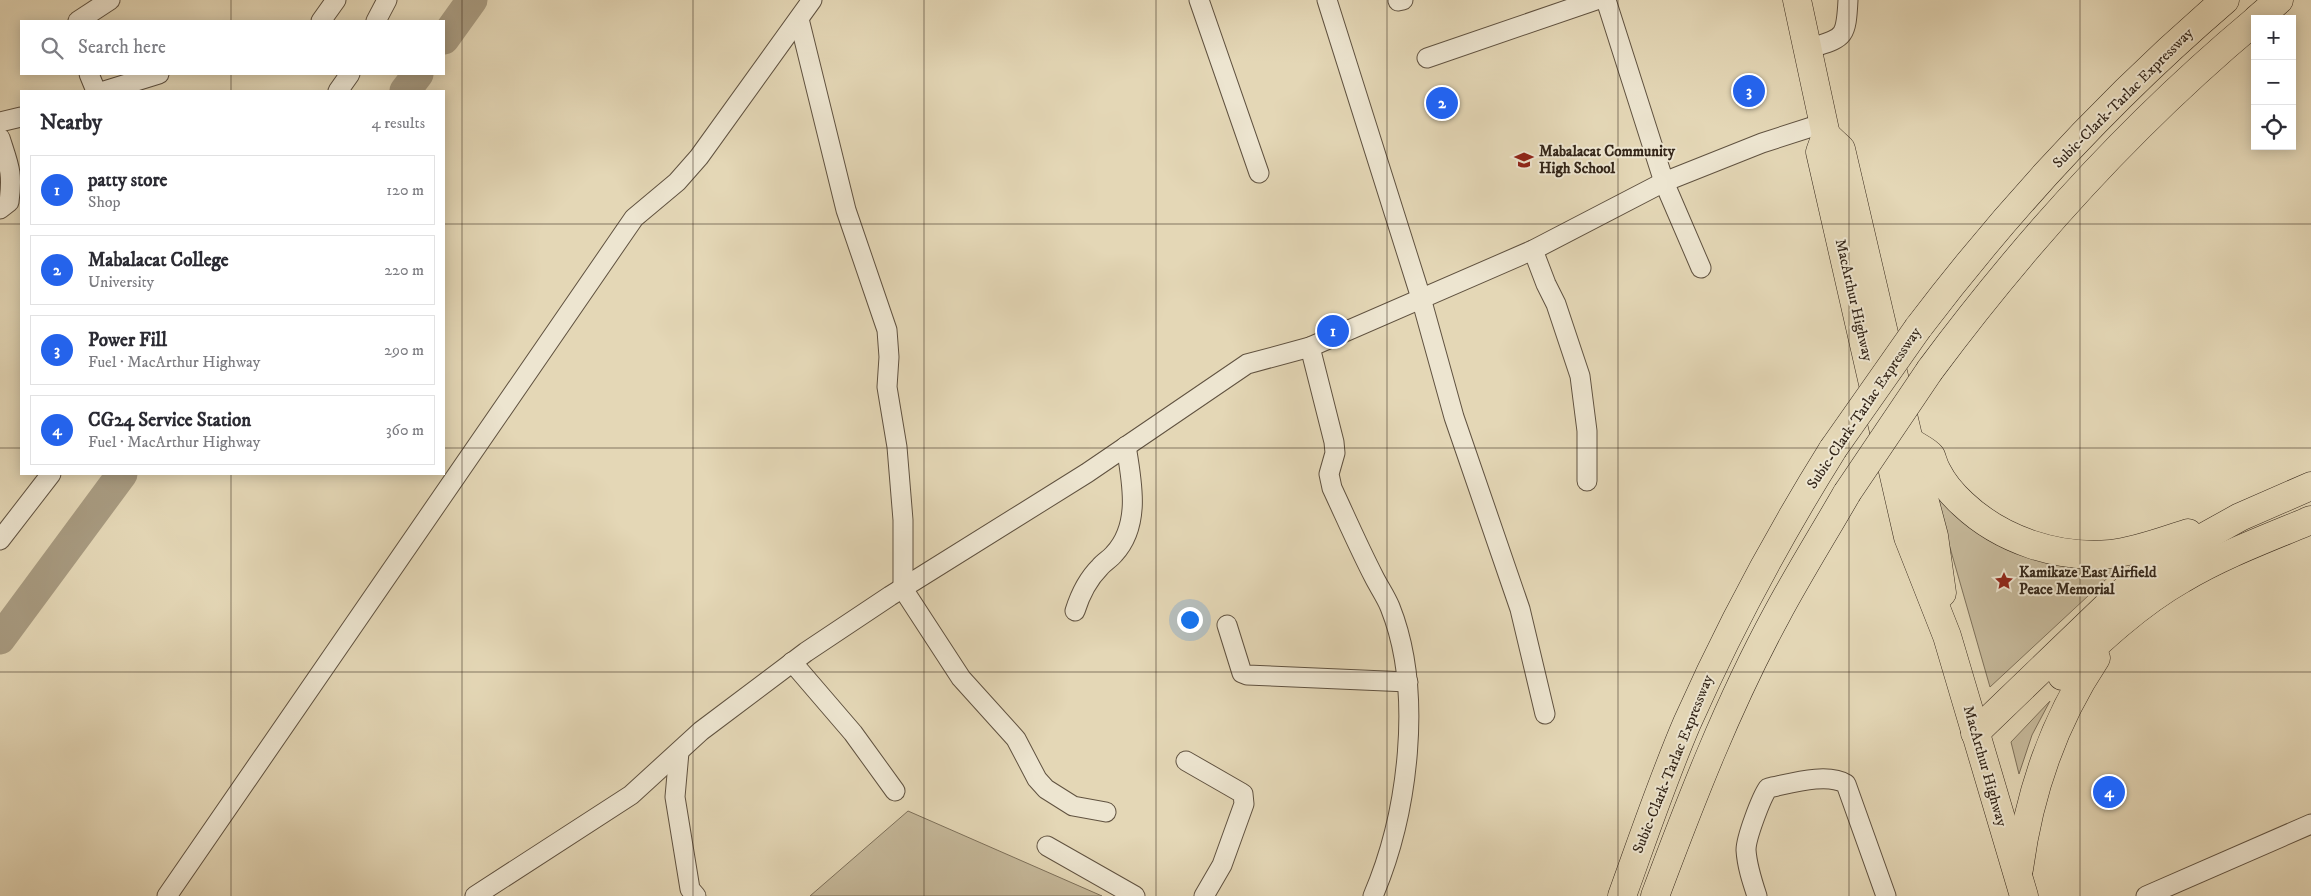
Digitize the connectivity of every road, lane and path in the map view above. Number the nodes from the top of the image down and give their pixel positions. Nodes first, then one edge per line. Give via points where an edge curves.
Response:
1 (110, 0) edge
2 (336, 0) edge
3 (387, 0) edge
4 (812, 0) edge
5 (1199, 0) edge
6 (1327, 0) edge
7 (1596, 0) edge
8 (1606, 0) edge
9 (1797, 0) edge
10 (1848, 0) edge
11 (2225, 0) edge
12 (2279, 0) edge
13 (1555, 5) edge
14 (2262, 15) edge
15 (799, 19) junction
16 (80, 20) edge
17 (322, 20) edge
18 (377, 20) edge
19 (2251, 24) edge
20 (1808, 48) junction
21 (1427, 58) dead end
22 (89, 75) edge
23 (156, 75) edge
24 (349, 75) edge
25 (96, 90) edge
26 (107, 90) edge
27 (339, 90) edge
28 (20, 117) edge
29 (0, 122) edge
30 (1825, 129) junction
31 (0, 138) edge
32 (1259, 173) dead end
33 (1664, 182) junction
34 (0, 208) edge
35 (1533, 250) junction
36 (1701, 268) dead end
37 (1421, 298) junction
38 (1310, 347) junction
39 (1909, 441) junction
40 (1126, 446) junction
41 (50, 475) edge
42 (1587, 481) dead end
43 (2311, 486) edge
44 (2240, 517) junction
45 (2311, 520) edge
46 (0, 540) edge
47 (903, 589) junction
48 (1075, 611) dead end
49 (1227, 625) dead end
50 (2116, 628) junction
51 (1947, 636) junction
52 (792, 662) junction
53 (1408, 682) junction
54 (1545, 714) dead end
55 (1978, 742) junction
56 (679, 752) junction
57 (1186, 761) dead end
58 (894, 791) dead end
59 (1106, 812) dead end
60 (2311, 824) edge
61 (1047, 846) dead end
62 (2021, 887) edge
63 (167, 896) edge
64 (475, 896) edge
65 (696, 896) edge
66 (1135, 896) edge
67 (1204, 896) edge
68 (1372, 896) edge
69 (1622, 896) edge
70 (1655, 896) edge
71 (1757, 896) edge
72 (1886, 896) edge
73 (2146, 896) edge

1 - 16 street
2 - 17 street
3 - 18 street
4 - 15 street
5 - 32 street
6 - 37 street
7 - 13 street
8 - 33 street
9 - 20 highway, MacArthur Highway
10 - 20 street via 1845,31 1838,39
11 - 69 highway, Subic-Clark-Tarlac Expressway, bridge via 2069,150 1971,259 1833,449 1760,574 1715,661 1662,784
12 - 14 highway, Subic-Clark-Tarlac Expressway
13 - 21 street
15 - 47 street via 846,210 887,330 890,357 887,387 897,447 903,520
15 - 63 street via 683,176 634,218
19 - 70 highway, Subic-Clark-Tarlac Expressway, bridge via 2186,81 2082,185 1978,307 1930,370 1847,492 1776,614 1686,814
20 - 30 highway, MacArthur Highway
22 - 25 street
23 - 26 street
24 - 27 street
28 - 29 street
30 - 33 street via 1762,143
30 - 39 highway, MacArthur Highway via 1841,149
30 - 51 highway, MacArthur Highway via 1820,152 1908,537
31 - 34 street via 12,173 9,202
33 - 35 street
33 - 36 street
35 - 37 street
35 - 42 street via 1556,304 1580,376 1587,432
37 - 38 street
37 - 54 street via 1454,417 1520,609
38 - 40 street via 1247,364
38 - 53 street via 1334,442 1335,453 1329,474 1332,488 1390,606 1401,640
39 - 44 highway via 1930,456 1943,481 1970,510 1993,526 2041,548 2075,554 2112,554
39 - 51 highway, MacArthur Highway via 1934,536
40 - 47 street
40 - 48 street via 1132,481 1131,522 1114,554 1086,584
41 - 46 street
43 - 44 highway
44 - 55 highway via 2136,579
45 - 50 highway via 2197,570 2165,589
47 - 52 street
47 - 59 street via 961,678 1016,739 1037,779 1046,789 1073,806
49 - 53 street via 1242,673 1247,675
50 - 55 highway
50 - 62 highway via 2082,678 2058,726 2033,797 2022,846
51 - 55 highway, MacArthur Highway
52 - 56 street via 701,731
52 - 58 street via 853,733
53 - 68 street via 1406,778 1385,868
55 - 62 highway, MacArthur Highway
56 - 64 street via 631,795
56 - 65 street via 675,796 690,889
57 - 67 street via 1240,792 1244,798 1222,864
60 - 73 street
61 - 66 street
71 - 72 street via 1746,848 1762,797 1768,788 1821,779 1839,780 1846,784

